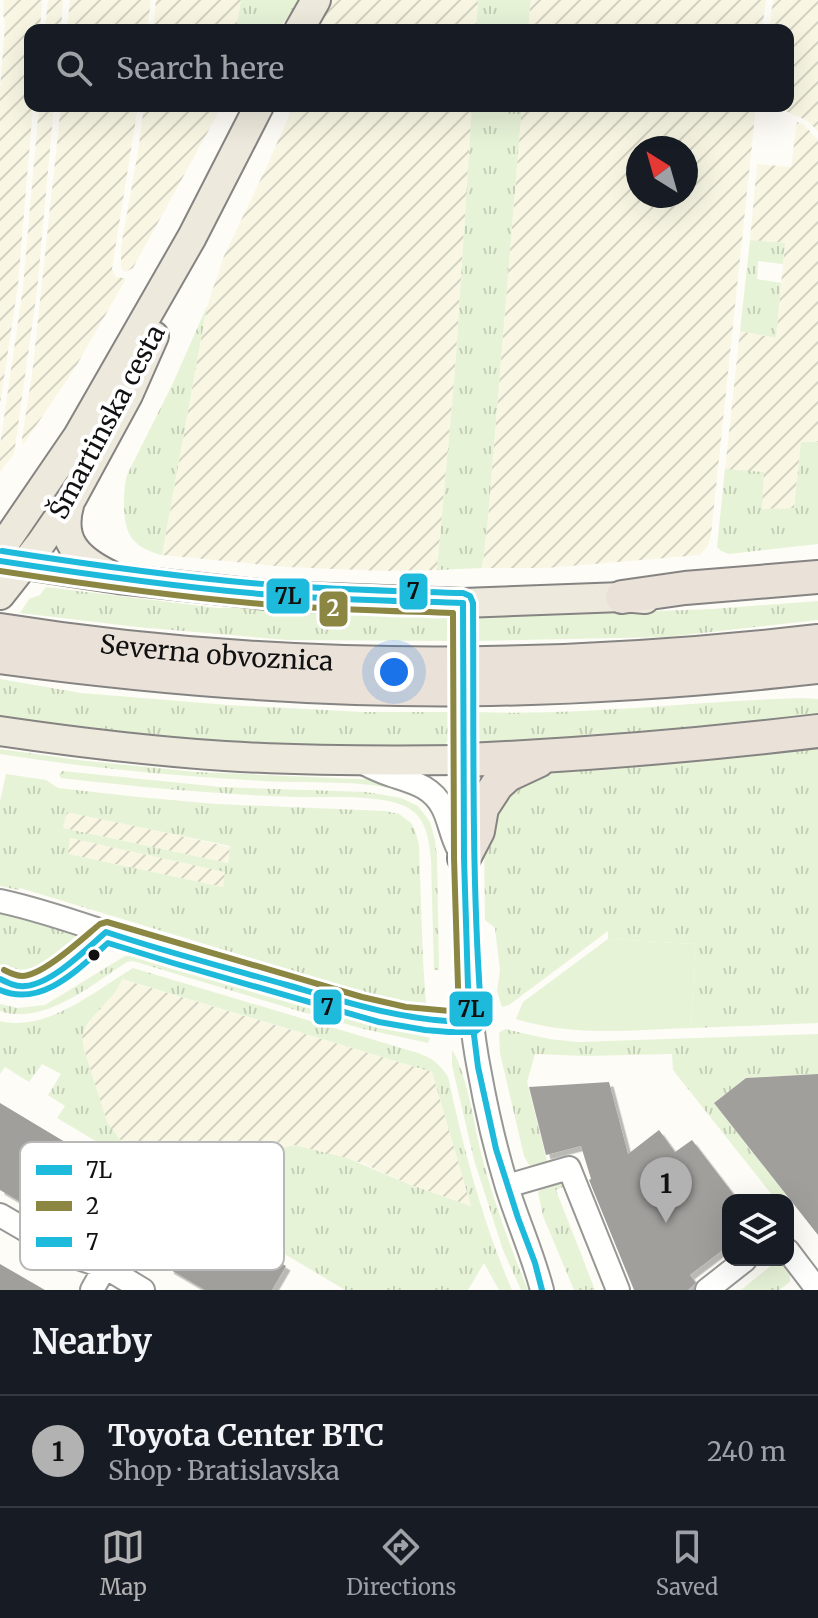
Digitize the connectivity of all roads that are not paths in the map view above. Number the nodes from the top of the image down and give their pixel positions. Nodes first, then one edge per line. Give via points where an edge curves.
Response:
1 (316, 0) edge
2 (302, 24) edge
3 (256, 112) edge
4 (192, 237) junction
5 (72, 498) junction
6 (8, 558) edge
7 (818, 577) edge
8 (118, 579) junction
9 (818, 593) edge
10 (0, 595) edge
11 (622, 597) junction
12 (463, 603) junction
13 (0, 630) edge
14 (818, 641) edge
15 (0, 657) edge
16 (818, 667) edge
17 (737, 676) junction
18 (818, 684) edge
19 (0, 731) edge
20 (818, 731) edge
21 (552, 756) junction
22 (464, 760) junction
23 (359, 761) junction
24 (464, 858) junction
25 (0, 901) edge
26 (106, 932) junction
27 (0, 979) edge
28 (472, 1022) junction
29 (507, 1186) junction
30 (0, 1215) edge
31 (20, 1227) edge
32 (794, 1259) edge
33 (535, 1263) junction
34 (737, 1266) edge
35 (103, 1270) edge
36 (110, 1270) edge
37 (817, 1289) edge
38 (92, 1290) edge
39 (143, 1290) edge
40 (542, 1290) edge
41 (556, 1290) edge
42 (618, 1290) edge
43 (707, 1290) edge

1 - 2 main road
3 - 4 main road, Šmartinska cesta
4 - 5 main road, Šmartinska cesta via 128,395
4 - 6 main road, Šmartinska cesta
5 - 6 main road, Šmartinska cesta via 54,525
5 - 8 main road via 66,522 69,540 95,568
6 - 8 main road
6 - 10 main road, Šmartinska cesta
7 - 11 highway
8 - 12 main road via 277,596
9 - 11 main road via 683,602
11 - 12 main road
12 - 22 street, bridge
13 - 14 highway, Severna obvoznica via 202,654 402,663 586,660
15 - 17 highway, Severna obvoznica via 173,677 367,688 490,689
16 - 17 highway, Severna obvoznica
17 - 18 highway
19 - 23 main road via 157,751
20 - 21 highway
21 - 22 highway
21 - 24 highway via 497,785 482,808 478,831
22 - 23 main road
22 - 24 street
23 - 24 street via 431,793
24 - 28 street
25 - 26 street
26 - 27 street via 33,985
26 - 28 street via 367,1008 441,1022
28 - 29 street
29 - 33 street
29 - 42 street via 569,1168
30 - 31 street
32 - 37 street
33 - 40 street
33 - 41 street
34 - 43 street
35 - 38 street
36 - 39 street

